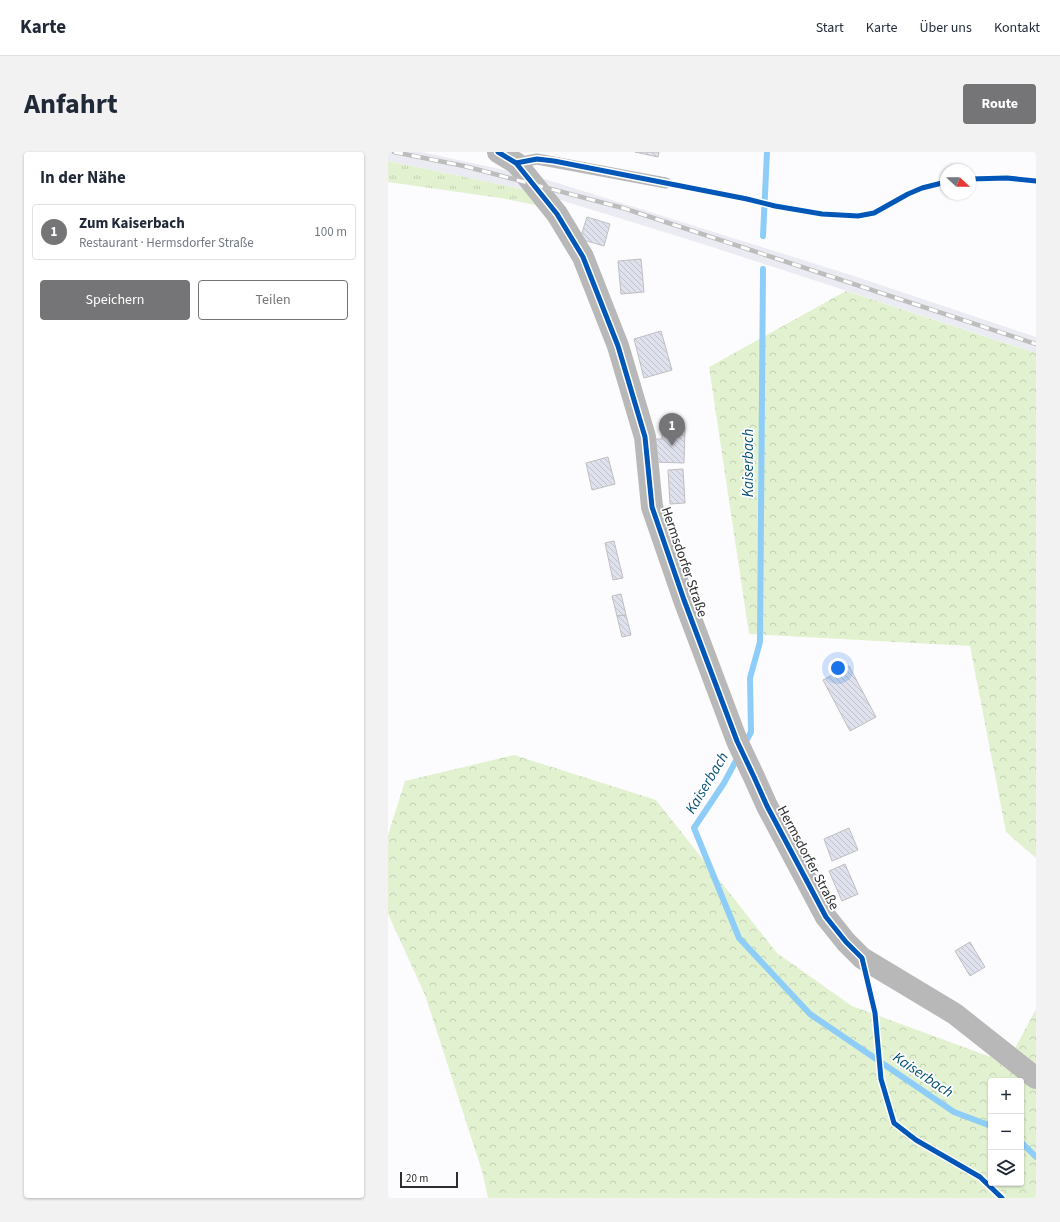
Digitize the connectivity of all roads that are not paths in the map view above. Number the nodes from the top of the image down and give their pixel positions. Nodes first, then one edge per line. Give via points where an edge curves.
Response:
1 (507, 157) edge
2 (666, 183) dead end
3 (1036, 1078) edge

1 - 2 lane via 537,159
1 - 3 street, Hermsdorfer Straße via 557,214 583,257 618,346 645,437 652,507 684,600 736,741 826,917 862,958 954,1014

